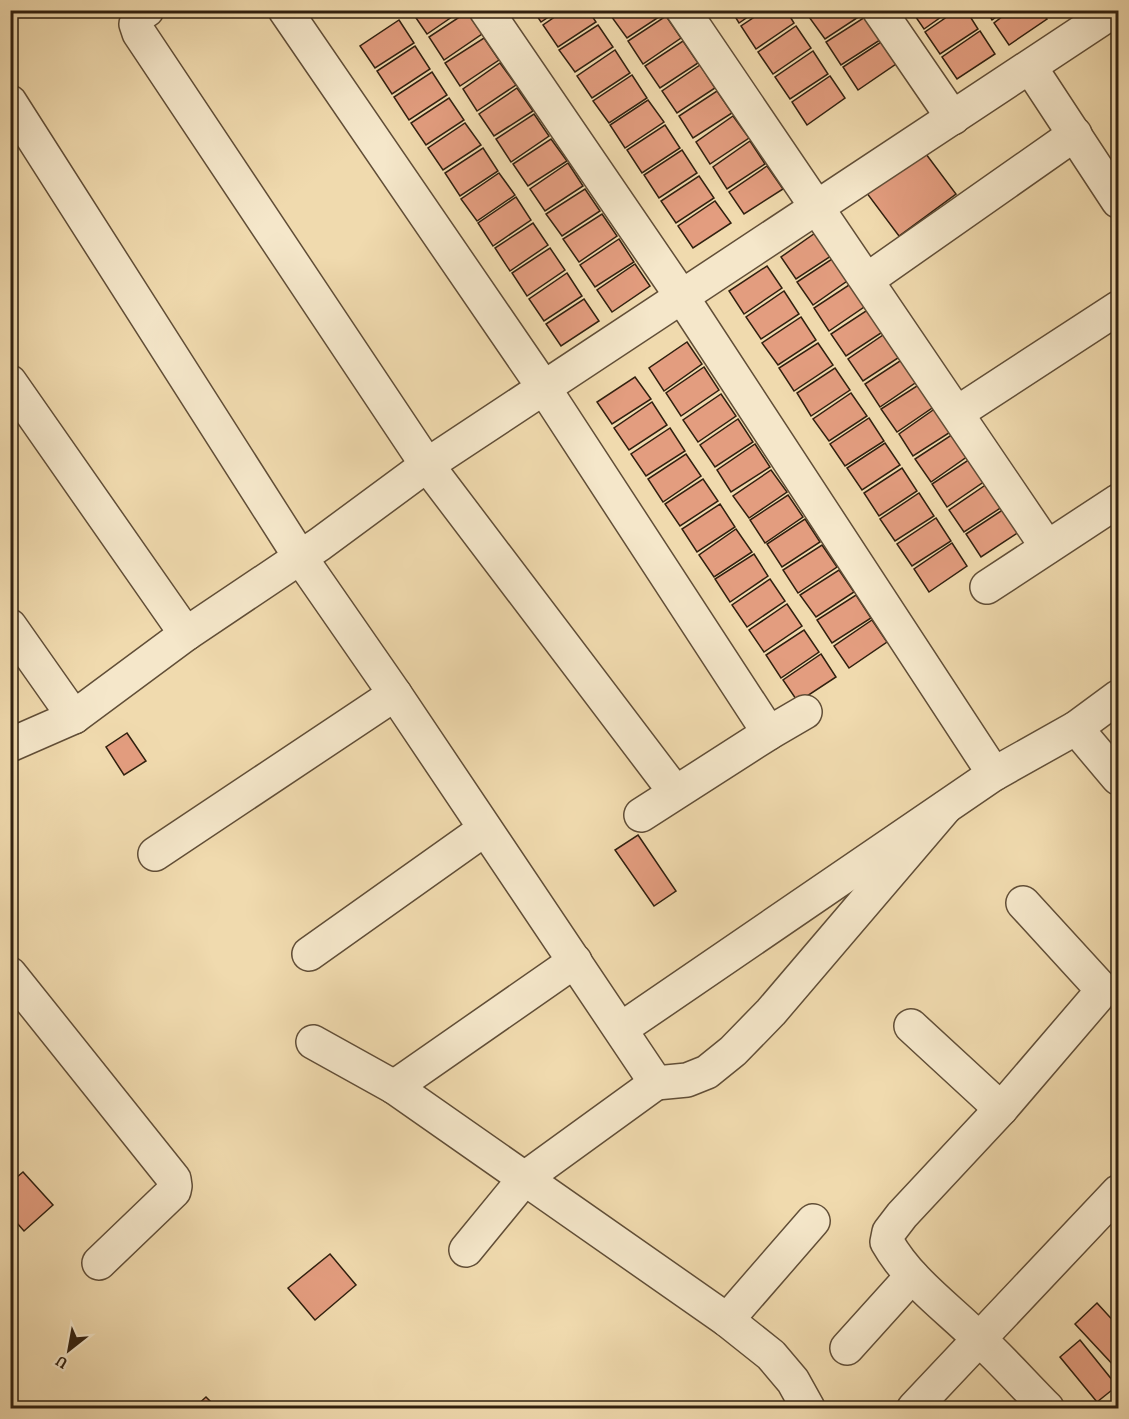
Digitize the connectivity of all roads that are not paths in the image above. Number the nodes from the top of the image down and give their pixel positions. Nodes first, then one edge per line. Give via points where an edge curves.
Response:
1 (147, 10) edge
2 (285, 10) edge
3 (486, 10) edge
4 (683, 10) edge
5 (879, 10) edge
6 (1094, 16) edge
7 (1030, 67) junction
8 (10, 102) edge
9 (953, 118) junction
10 (1075, 134) junction
11 (1119, 201) edge
12 (818, 207) junction
13 (867, 280) junction
14 (682, 297) junction
15 (1119, 308) edge
16 (10, 382) edge
17 (544, 388) junction
18 (957, 413) junction
19 (427, 465) junction
20 (1119, 501) edge
21 (1047, 547) junction
22 (300, 557) junction
23 (987, 587) dead end
24 (10, 626) edge
25 (186, 634) junction
26 (395, 694) junction
27 (1119, 697) edge
28 (805, 712) dead end
29 (74, 717) junction
30 (1076, 728) junction
31 (769, 733) junction
32 (10, 745) edge
33 (994, 774) junction
34 (1119, 778) edge
35 (675, 792) junction
36 (945, 808) junction
37 (641, 815) dead end
38 (485, 829) junction
39 (155, 854) dead end
40 (1023, 903) dead end
41 (309, 954) dead end
42 (575, 962) junction
43 (10, 974) edge
44 (911, 1026) dead end
45 (621, 1029) junction
46 (313, 1042) dead end
47 (656, 1083) junction
48 (394, 1087) junction
49 (1001, 1109) junction
50 (525, 1178) junction
51 (1119, 1192) edge
52 (813, 1221) dead end
53 (466, 1250) dead end
54 (99, 1263) dead end
55 (912, 1276) junction
56 (727, 1320) junction
57 (981, 1340) junction
58 (847, 1348) dead end
59 (808, 1408) edge
60 (914, 1408) edge
61 (1047, 1408) edge

1 - 19 street via 136,24 139,33
2 - 17 street
3 - 14 street
4 - 12 street
5 - 9 street
6 - 7 street
7 - 9 street
7 - 10 street
8 - 22 street
9 - 12 street
10 - 11 street
10 - 13 street
12 - 13 street
12 - 14 street
13 - 18 street
14 - 17 street
14 - 33 street
15 - 18 street
16 - 25 street
17 - 19 street
17 - 31 street
18 - 21 street
19 - 22 street
19 - 35 street
20 - 21 street
21 - 23 street
22 - 25 street
22 - 26 street
24 - 29 street
25 - 29 street
26 - 38 street
26 - 39 street
27 - 30 street
28 - 31 street
29 - 32 street
30 - 33 street
30 - 34 street
31 - 35 street
33 - 36 street
35 - 37 street
36 - 45 street
36 - 47 street via 733,1051 707,1072 687,1080
38 - 41 street
38 - 42 street
40 - 49 street via 1099,986 1097,997
42 - 45 street
42 - 48 street
43 - 54 street via 174,1179 174,1191
44 - 49 street
45 - 47 street
46 - 48 street
47 - 50 street
48 - 50 street
49 - 55 street via 889,1232 887,1242
50 - 53 street
50 - 56 street
51 - 57 street
52 - 56 street
55 - 57 street
55 - 58 street
56 - 59 street via 771,1355 793,1381
57 - 60 street
57 - 61 street

